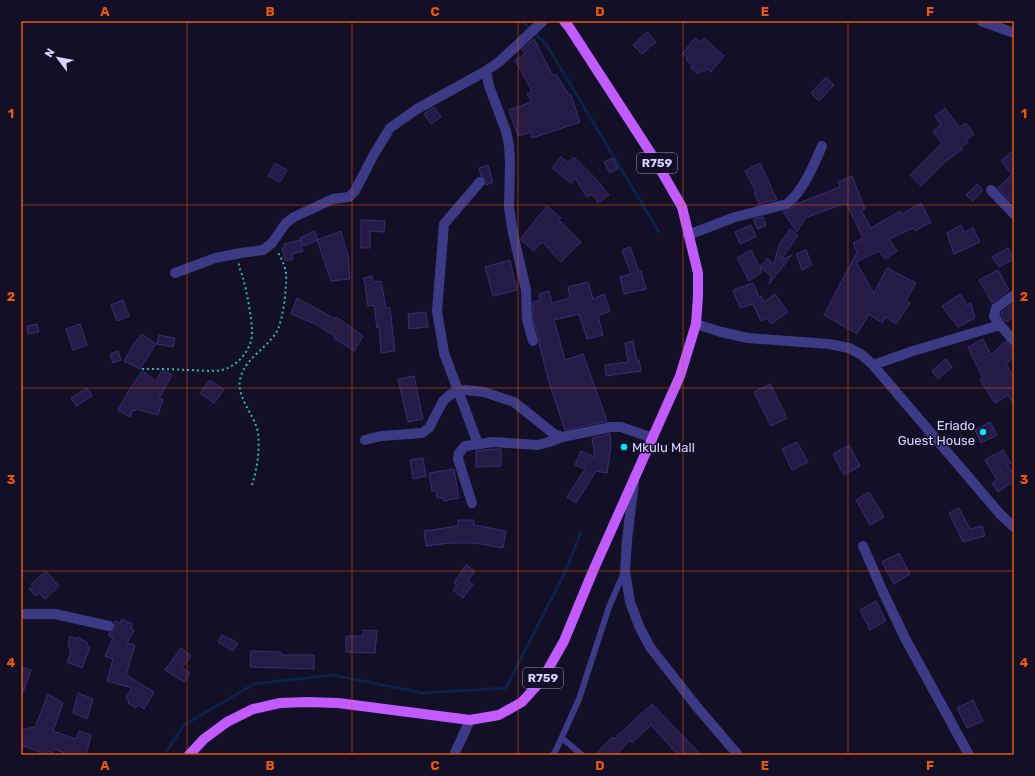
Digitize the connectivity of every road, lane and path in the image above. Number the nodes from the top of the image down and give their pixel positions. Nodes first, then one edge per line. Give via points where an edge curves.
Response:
1 (543, 21) edge
2 (564, 21) edge
3 (981, 21) edge
4 (1014, 33) edge
5 (486, 71) junction
6 (822, 146) dead end
7 (480, 182) dead end
8 (991, 190) dead end
9 (1014, 214) edge
10 (688, 235) junction
11 (272, 243) junction
12 (241, 253) junction
13 (175, 273) dead end
14 (1014, 295) edge
15 (696, 324) junction
16 (1000, 325) junction
17 (533, 341) dead end
18 (1014, 341) edge
19 (872, 365) junction
20 (142, 369) dead end
21 (458, 392) junction
22 (562, 437) junction
23 (653, 438) junction
24 (365, 440) dead end
25 (478, 444) junction
26 (634, 480) junction
27 (252, 485) dead end
28 (472, 503) dead end
29 (1014, 527) edge
30 (863, 546) dead end
31 (625, 571) junction
32 (21, 614) edge
33 (109, 626) dead end
34 (470, 720) junction
35 (562, 738) junction
36 (190, 755) edge
37 (454, 755) edge
38 (553, 755) edge
39 (582, 755) edge
40 (738, 755) edge
41 (969, 755) edge

1 - 5 street
2 - 10 main road, R759 via 652,155 682,207
3 - 4 street
5 - 11 street via 422,106 390,128 352,195 325,202 294,217 281,228
5 - 17 street via 509,145 509,208 526,290 527,320
6 - 10 street via 813,169 787,204 735,217
7 - 21 street via 444,224 437,311 444,352
8 - 9 street
10 - 15 main road, R759 via 698,273
11 - 12 street via 264,250
11 - 27 path via 281,256 286,272 280,325 276,334 247,365 240,382 241,395 258,432 258,458
12 - 13 street via 215,258
12 - 20 path via 239,267 252,328 250,346 245,354 228,367 218,370
14 - 16 street via 994,311
15 - 19 street via 748,338 829,344 849,348 862,355
15 - 23 main road, R759 via 680,376
16 - 18 street
16 - 19 street
19 - 29 street
21 - 22 street via 473,390 503,397 514,402 554,434
21 - 24 street via 443,401 429,428 422,433 381,436
21 - 25 street
22 - 23 street via 621,427
22 - 25 street via 538,444
23 - 26 main road, R759
25 - 28 street via 462,448 458,460
26 - 31 street
26 - 34 main road, R759 via 564,641 542,680 522,702 499,715
30 - 41 street via 906,640
31 - 35 lane via 609,607 579,699
31 - 40 street via 630,602 650,647
32 - 33 street via 55,614
34 - 36 main road, R759 via 338,703 280,703 253,709 228,722 204,739
34 - 37 street
35 - 38 lane
35 - 39 lane

